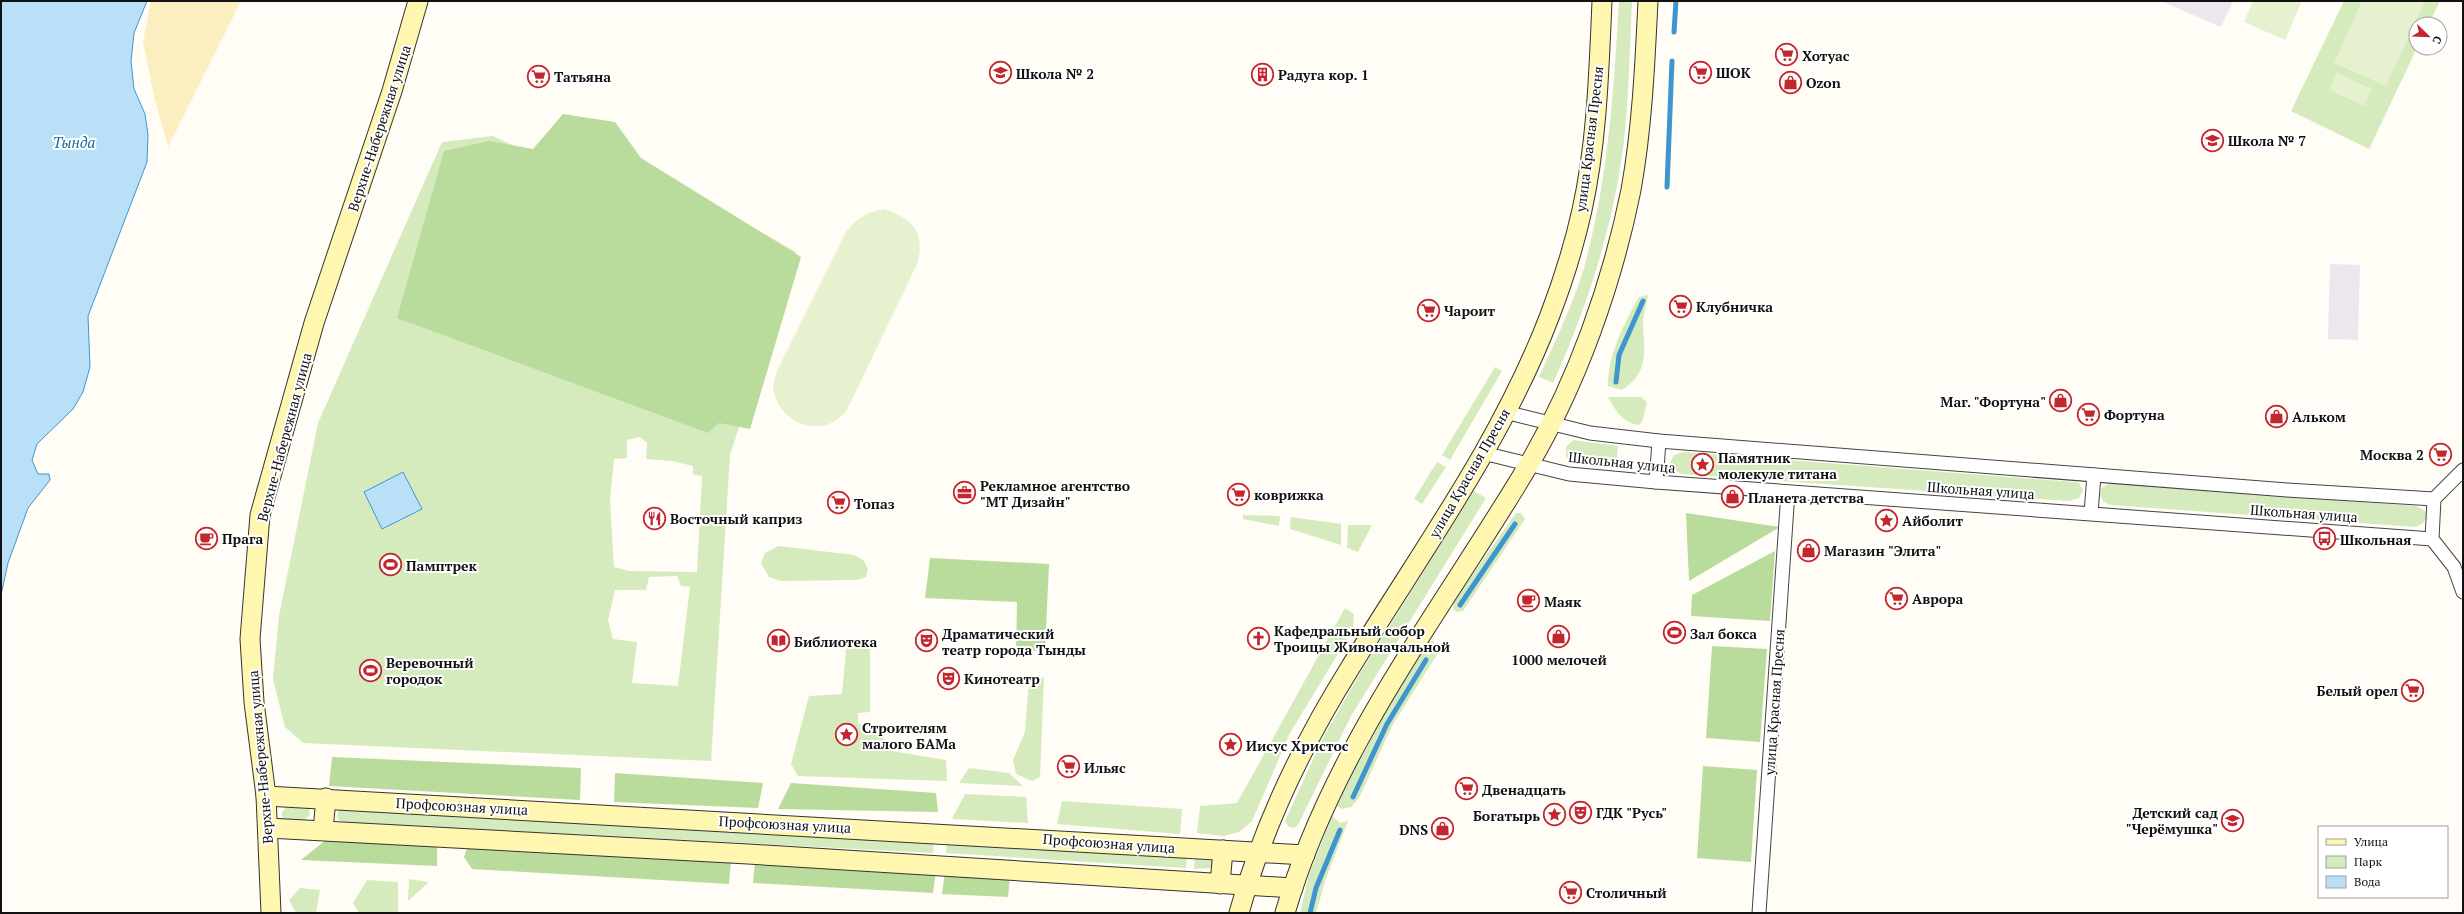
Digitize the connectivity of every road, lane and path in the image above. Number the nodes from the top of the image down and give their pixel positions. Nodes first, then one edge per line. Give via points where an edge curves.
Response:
1 (418, 1) edge
2 (1602, 1) edge
3 (1648, 1) edge
4 (1505, 412) junction
5 (1550, 424) junction
6 (1659, 441) junction
7 (1483, 453) junction
8 (1529, 465) junction
9 (2463, 470) edge
10 (2094, 475) junction
11 (1656, 482) junction
12 (1788, 492) junction
13 (2434, 499) junction
14 (2091, 512) junction
15 (2432, 539) junction
16 (2463, 592) edge
17 (266, 796) junction
18 (326, 798) junction
19 (268, 828) junction
20 (323, 830) junction
21 (1223, 850) junction
22 (1257, 852) junction
23 (1305, 855) junction
24 (1220, 884) junction
25 (1246, 885) junction
26 (1293, 888) junction
27 (271, 913) edge
28 (1239, 913) edge
29 (1286, 913) edge
30 (1759, 913) edge

1 - 17 street, Верхне-Набережная улица via 392,92 314,323 260,515 250,639 254,702
2 - 4 street, улица Красная Пресня via 1593,131 1582,209 1568,263 1549,318
3 - 5 street via 1638,134 1623,226 1600,309
4 - 5 street, Школьная улица
4 - 7 street, улица Красная Пресня
5 - 6 street, Школьная улица via 1590,433
5 - 8 street
6 - 10 street, Школьная улица
6 - 11 street
7 - 8 street, Школьная улица
7 - 22 street, улица Красная Пресня via 1322,716 1279,799
8 - 11 street, Школьная улица via 1569,474
8 - 23 street via 1349,755 1325,803
9 - 13 street
10 - 13 street, Школьная улица
10 - 14 street
11 - 12 street, Школьная улица
12 - 14 street, Школьная улица
12 - 30 street, улица Красная Пресня
13 - 15 street
14 - 15 street, Школьная улица
15 - 16 street via 2454,567
17 - 18 street, Профсоюзная улица
17 - 19 street, Верхне-Набережная улица
18 - 20 street
18 - 21 street, Профсоюзная улица
19 - 20 street
19 - 27 street, Верхне-Набережная улица
20 - 24 street via 740,853
21 - 22 street, Профсоюзная улица
21 - 24 street
22 - 23 street, Профсоюзная улица
22 - 25 street, улица Красная Пресня
23 - 26 street
24 - 25 street
25 - 26 street
25 - 28 street, улица Красная Пресня
26 - 29 street

